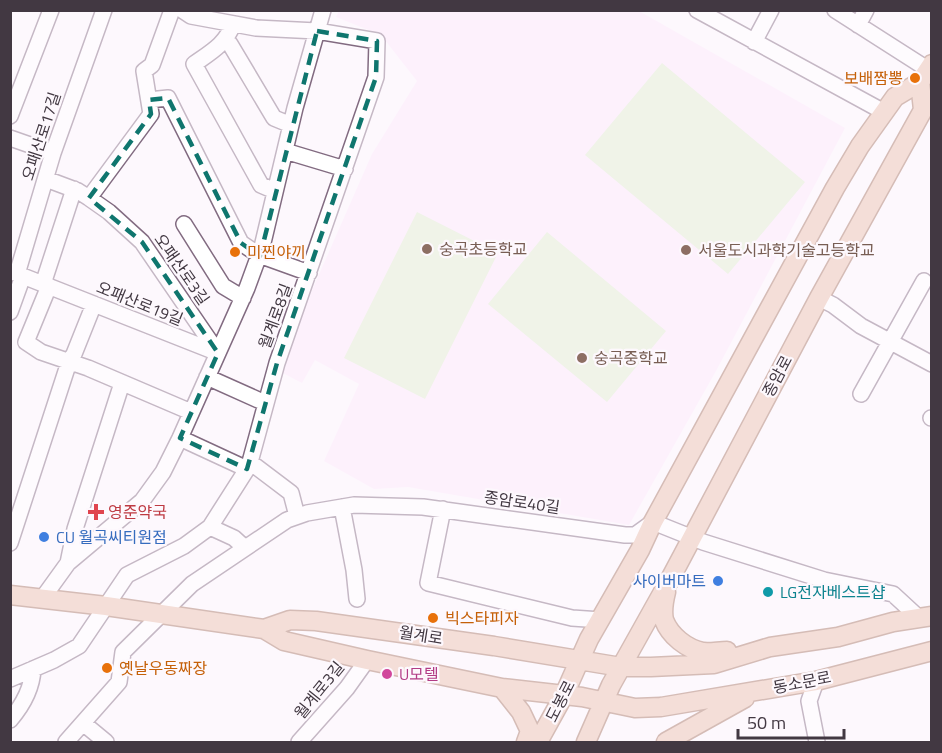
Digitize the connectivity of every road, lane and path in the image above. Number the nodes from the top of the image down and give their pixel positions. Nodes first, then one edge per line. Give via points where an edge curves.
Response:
1 (51, 10) edge
2 (104, 10) edge
3 (172, 10) edge
4 (182, 10) edge
5 (322, 10) edge
6 (697, 10) edge
7 (771, 10) edge
8 (834, 10) edge
9 (866, 10) edge
10 (233, 24) junction
11 (858, 25) junction
12 (317, 31) junction
13 (225, 40) junction
14 (754, 42) junction
15 (928, 72) edge
16 (149, 100) junction
17 (12, 105) edge
18 (884, 112) junction
19 (291, 125) junction
20 (10, 138) edge
21 (285, 151) junction
22 (53, 153) junction
23 (345, 169) junction
24 (46, 179) junction
25 (74, 189) junction
26 (275, 191) junction
27 (89, 198) junction
28 (184, 224) dead end
29 (259, 255) junction
30 (309, 273) junction
31 (17, 274) edge
32 (924, 281) dead end
33 (46, 285) junction
34 (243, 298) junction
35 (819, 298) junction
36 (94, 304) junction
37 (10, 312) edge
38 (891, 342) junction
39 (218, 353) junction
40 (69, 362) junction
41 (932, 364) edge
42 (207, 377) junction
43 (122, 383) junction
44 (861, 394) dead end
45 (265, 403) junction
46 (191, 412) junction
47 (180, 438) junction
48 (249, 466) junction
49 (342, 507) junction
50 (443, 509) junction
51 (297, 516) junction
52 (653, 522) junction
53 (210, 527) junction
54 (691, 537) junction
55 (10, 543) edge
56 (245, 548) junction
57 (68, 563) junction
58 (668, 583) junction
59 (10, 595) edge
60 (42, 599) junction
61 (357, 599) dead end
62 (105, 606) junction
63 (162, 615) junction
64 (925, 617) edge
65 (601, 620) junction
66 (264, 629) junction
67 (770, 647) junction
68 (932, 651) edge
69 (367, 660) junction
70 (579, 660) junction
71 (621, 667) junction
72 (33, 669) junction
73 (10, 679) edge
74 (816, 681) junction
75 (502, 688) junction
76 (763, 690) junction
77 (564, 695) junction
78 (604, 702) junction
79 (10, 720) edge
80 (83, 723) junction
81 (66, 742) edge
82 (106, 742) edge
83 (299, 742) edge
84 (526, 742) edge
85 (538, 742) edge
86 (586, 742) edge
87 (666, 742) edge
88 (817, 742) edge

1 - 17 street
2 - 22 street, 오패산로17길
3 - 16 street via 152,65 144,71
4 - 10 street via 191,16
5 - 12 street
6 - 14 street
7 - 14 street
8 - 11 street
9 - 11 street
10 - 12 street
10 - 13 street
11 - 15 street
12 - 19 street
12 - 23 street, 월계로8길 via 377,41 376,77
13 - 19 street via 274,118
13 - 26 street via 194,64 261,185
14 - 18 street
15 - 18 main road via 895,97
15 - 35 main road, 종암로 via 923,110
16 - 27 street via 151,114
16 - 29 street via 168,98 241,243
18 - 52 main road via 835,188
19 - 21 street
20 - 22 street
21 - 23 street
21 - 26 street
22 - 24 street, 오패산로17길
23 - 30 street, 월계로8길
24 - 25 street, 오패산로3길
24 - 31 street, 오패산로17길
25 - 27 street, 오패산로3길
25 - 33 street
26 - 29 street
27 - 39 street, 오패산로3길 via 142,242
28 - 34 street, 오패산로3길 via 223,286
29 - 30 street
29 - 34 street
30 - 45 street, 월계로8길
31 - 33 street, 오패산로19길
31 - 37 street
32 - 38 street
33 - 36 street, 오패산로19길
33 - 40 street via 26,342
34 - 39 street
35 - 38 street
35 - 54 main road, 종암로
36 - 39 street, 오패산로19길
36 - 40 street
38 - 41 street
38 - 44 street
39 - 42 street
40 - 43 street
40 - 55 street
42 - 45 street
42 - 46 street
43 - 46 street
43 - 57 street
45 - 48 street, 월계로8길
46 - 47 street
47 - 48 street
47 - 57 street via 163,472 142,501
48 - 51 street via 291,493
48 - 53 street, 월계로8길
49 - 50 street, 종암로40길
49 - 51 street, 종암로40길
49 - 61 street
50 - 52 street, 종암로40길 via 625,535 635,535
50 - 65 street via 428,583 573,618
51 - 56 street, 종암로40길
52 - 54 street
52 - 65 main road
53 - 56 street
53 - 62 street, 월계로8길 via 184,546 127,575
54 - 58 main road, 종암로
54 - 64 street via 824,580 893,594
56 - 63 street, 종암로40길 via 192,584
57 - 60 street
58 - 67 main road via 664,620 686,646 704,652
58 - 71 main road, 종암로
59 - 60 main road, 월계로
60 - 62 main road, 월계로
62 - 63 main road, 월계로
62 - 72 street, 월계로8길 via 80,646
63 - 66 main road, 월계로
63 - 80 street, 종암로40길 via 123,652 119,682
64 - 67 main road via 838,637
65 - 70 main road
66 - 69 main road, 월계로 via 284,640
66 - 70 main road, 월계로 via 290,620 316,621
67 - 71 main road via 714,664
68 - 74 main road, 동소문로
69 - 75 main road, 월계로
69 - 83 street, 월계로3길
70 - 71 main road
70 - 77 main road, 도봉로
71 - 78 main road
72 - 73 street, 월계로8길
72 - 79 street via 32,684
74 - 76 main road, 동소문로
74 - 88 street via 809,701
75 - 77 main road, 월계로
75 - 84 main road via 531,730
76 - 78 main road, 동소문로 via 661,707 635,708
76 - 87 main road
77 - 78 main road, 동소문로
77 - 85 main road, 도봉로
78 - 86 main road
80 - 81 street, 종암로40길
80 - 82 street

